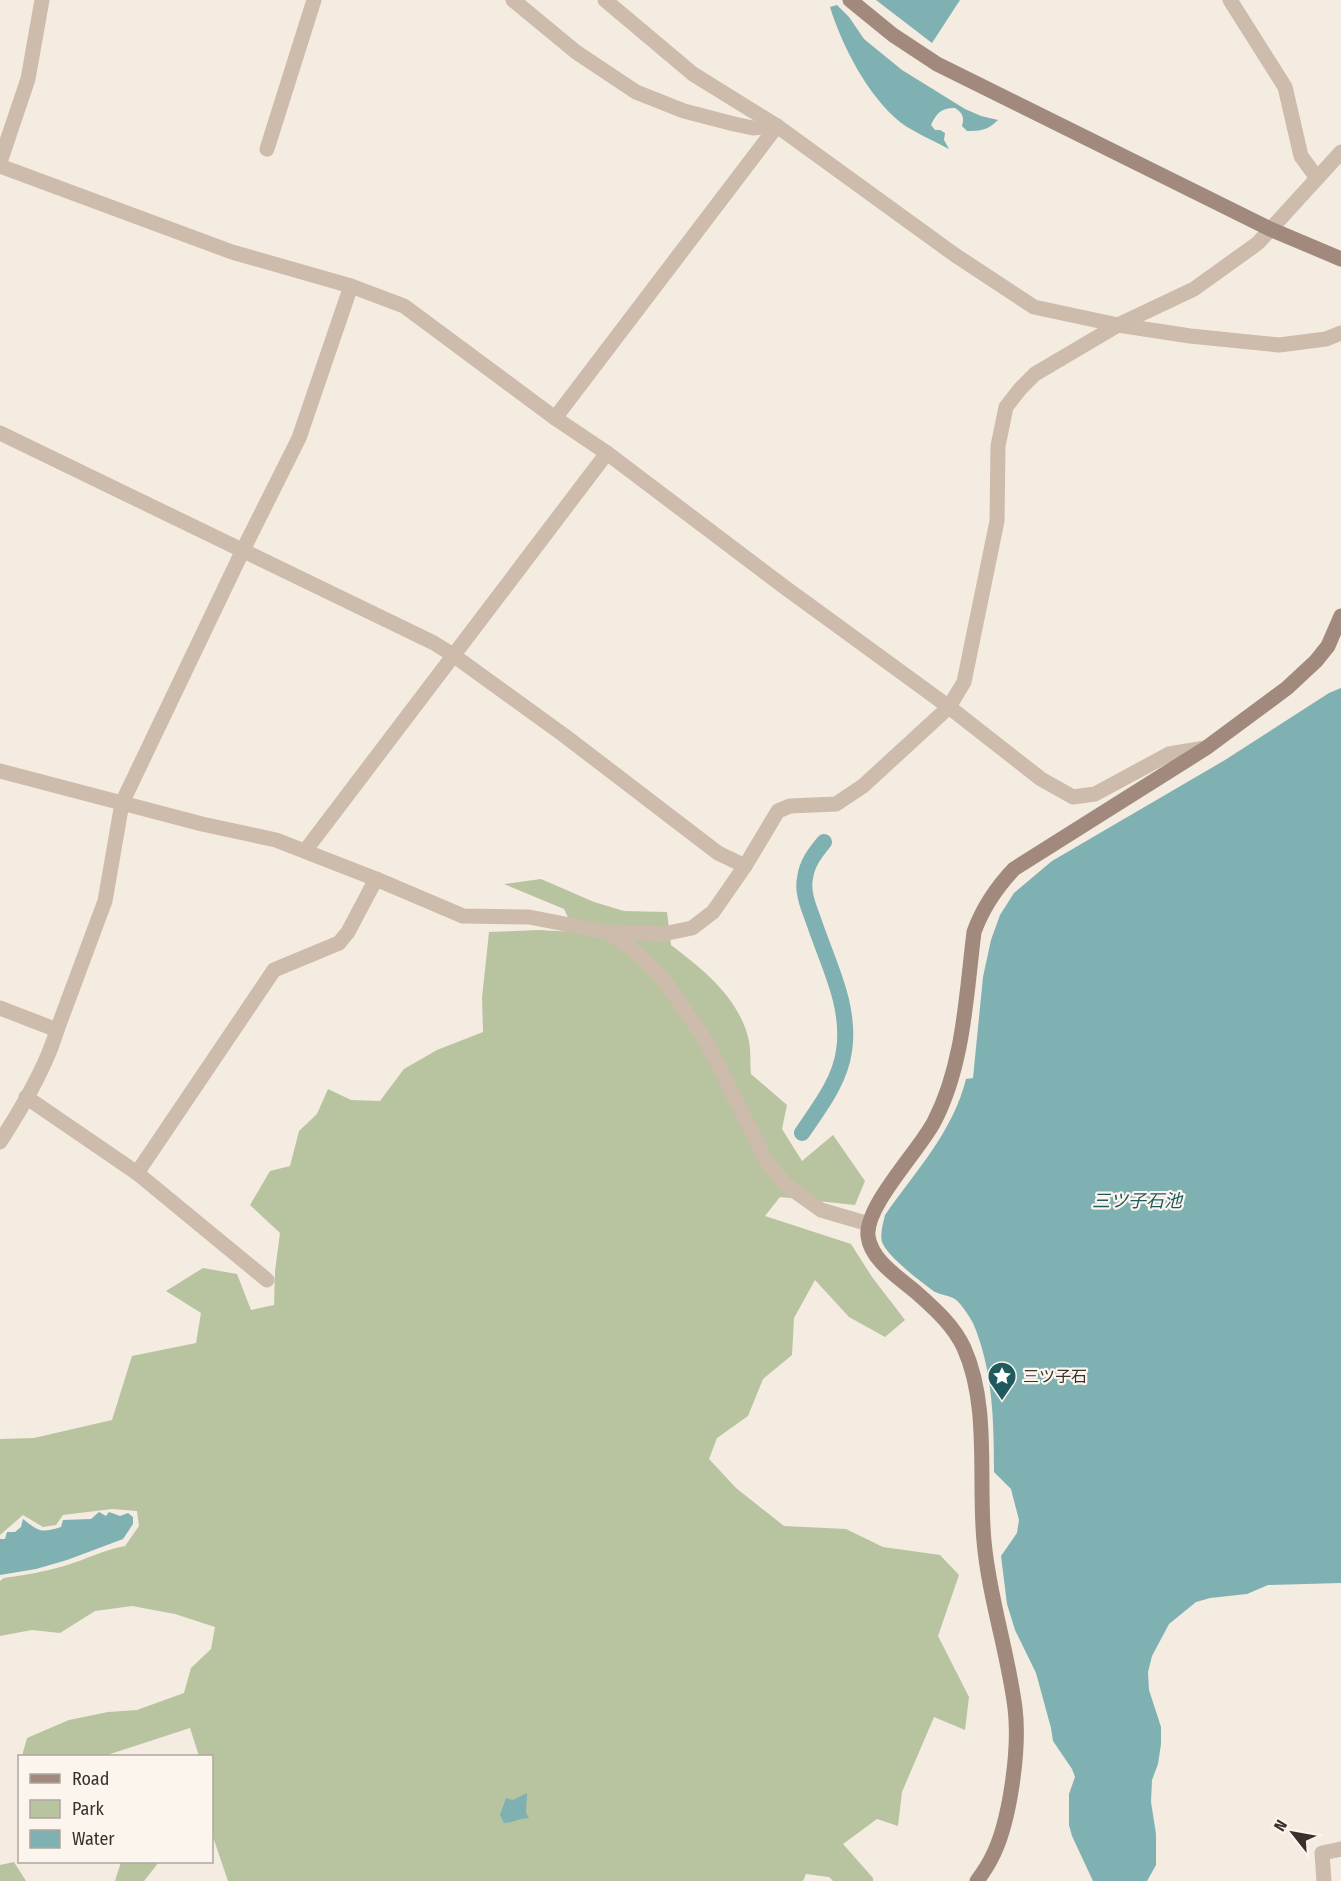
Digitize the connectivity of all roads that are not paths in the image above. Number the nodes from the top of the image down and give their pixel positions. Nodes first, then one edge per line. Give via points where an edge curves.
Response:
1 (42, 0) edge
2 (314, 0) edge
3 (513, 0) edge
4 (605, 0) edge
5 (850, 0) edge
6 (1230, 0) edge
7 (777, 126) junction
8 (267, 149) dead end
9 (1341, 152) edge
10 (0, 164) edge
11 (1317, 178) junction
12 (1270, 229) junction
13 (1341, 259) edge
14 (351, 286) junction
15 (1118, 326) junction
16 (1341, 333) edge
17 (555, 418) junction
18 (0, 433) edge
19 (607, 453) junction
20 (243, 550) junction
21 (1341, 616) edge
22 (453, 655) junction
23 (949, 707) junction
24 (1206, 748) junction
25 (0, 771) edge
26 (122, 802) junction
27 (305, 851) junction
28 (745, 866) junction
29 (376, 879) junction
30 (606, 932) junction
31 (0, 1008) edge
32 (57, 1030) junction
33 (26, 1097) junction
34 (0, 1142) edge
35 (137, 1173) junction
36 (869, 1224) junction
37 (267, 1280) dead end
38 (1341, 1849) edge
39 (977, 1881) edge
40 (1324, 1881) edge

1 - 10 street via 28,79
2 - 8 street
3 - 7 street via 576,52 636,92 684,111 734,124 753,128
4 - 7 street via 693,74
5 - 12 street via 937,64
6 - 11 street via 1285,87 1301,156
7 - 15 street via 1034,307
7 - 17 street
9 - 11 street
10 - 14 street via 232,252
11 - 12 street
12 - 13 street
12 - 15 street via 1258,243 1194,289
14 - 17 street via 404,306
14 - 20 street via 299,438
15 - 16 street via 1279,345 1326,339
15 - 23 street via 1035,374 1006,407 999,446 997,521 964,682
17 - 19 street
18 - 20 street
19 - 22 street
19 - 23 street
20 - 22 street
20 - 26 street
21 - 24 street via 1328,645 1302,676
22 - 27 street
22 - 28 street via 718,853
23 - 24 street via 1041,779 1073,797 1095,794 1169,754
23 - 28 street via 863,786 836,804 790,806 778,811
24 - 36 street via 1014,869 993,893 974,932 960,1042 947,1095 921,1143 878,1202
25 - 26 street
26 - 27 street via 276,840
26 - 32 street via 105,901
27 - 29 street
28 - 30 street via 713,912 692,928 663,934
29 - 30 street via 463,916 529,917
29 - 35 street via 339,943 274,970
30 - 36 street via 629,946 664,980 706,1041 767,1162 786,1185 821,1210
31 - 32 street
32 - 33 street via 52,1048
33 - 34 street
33 - 35 street
35 - 37 street
36 - 39 street via 870,1246 877,1256 955,1332 975,1383 986,1568 1016,1710 1016,1746 1001,1833 992,1858
38 - 40 street via 1322,1853

